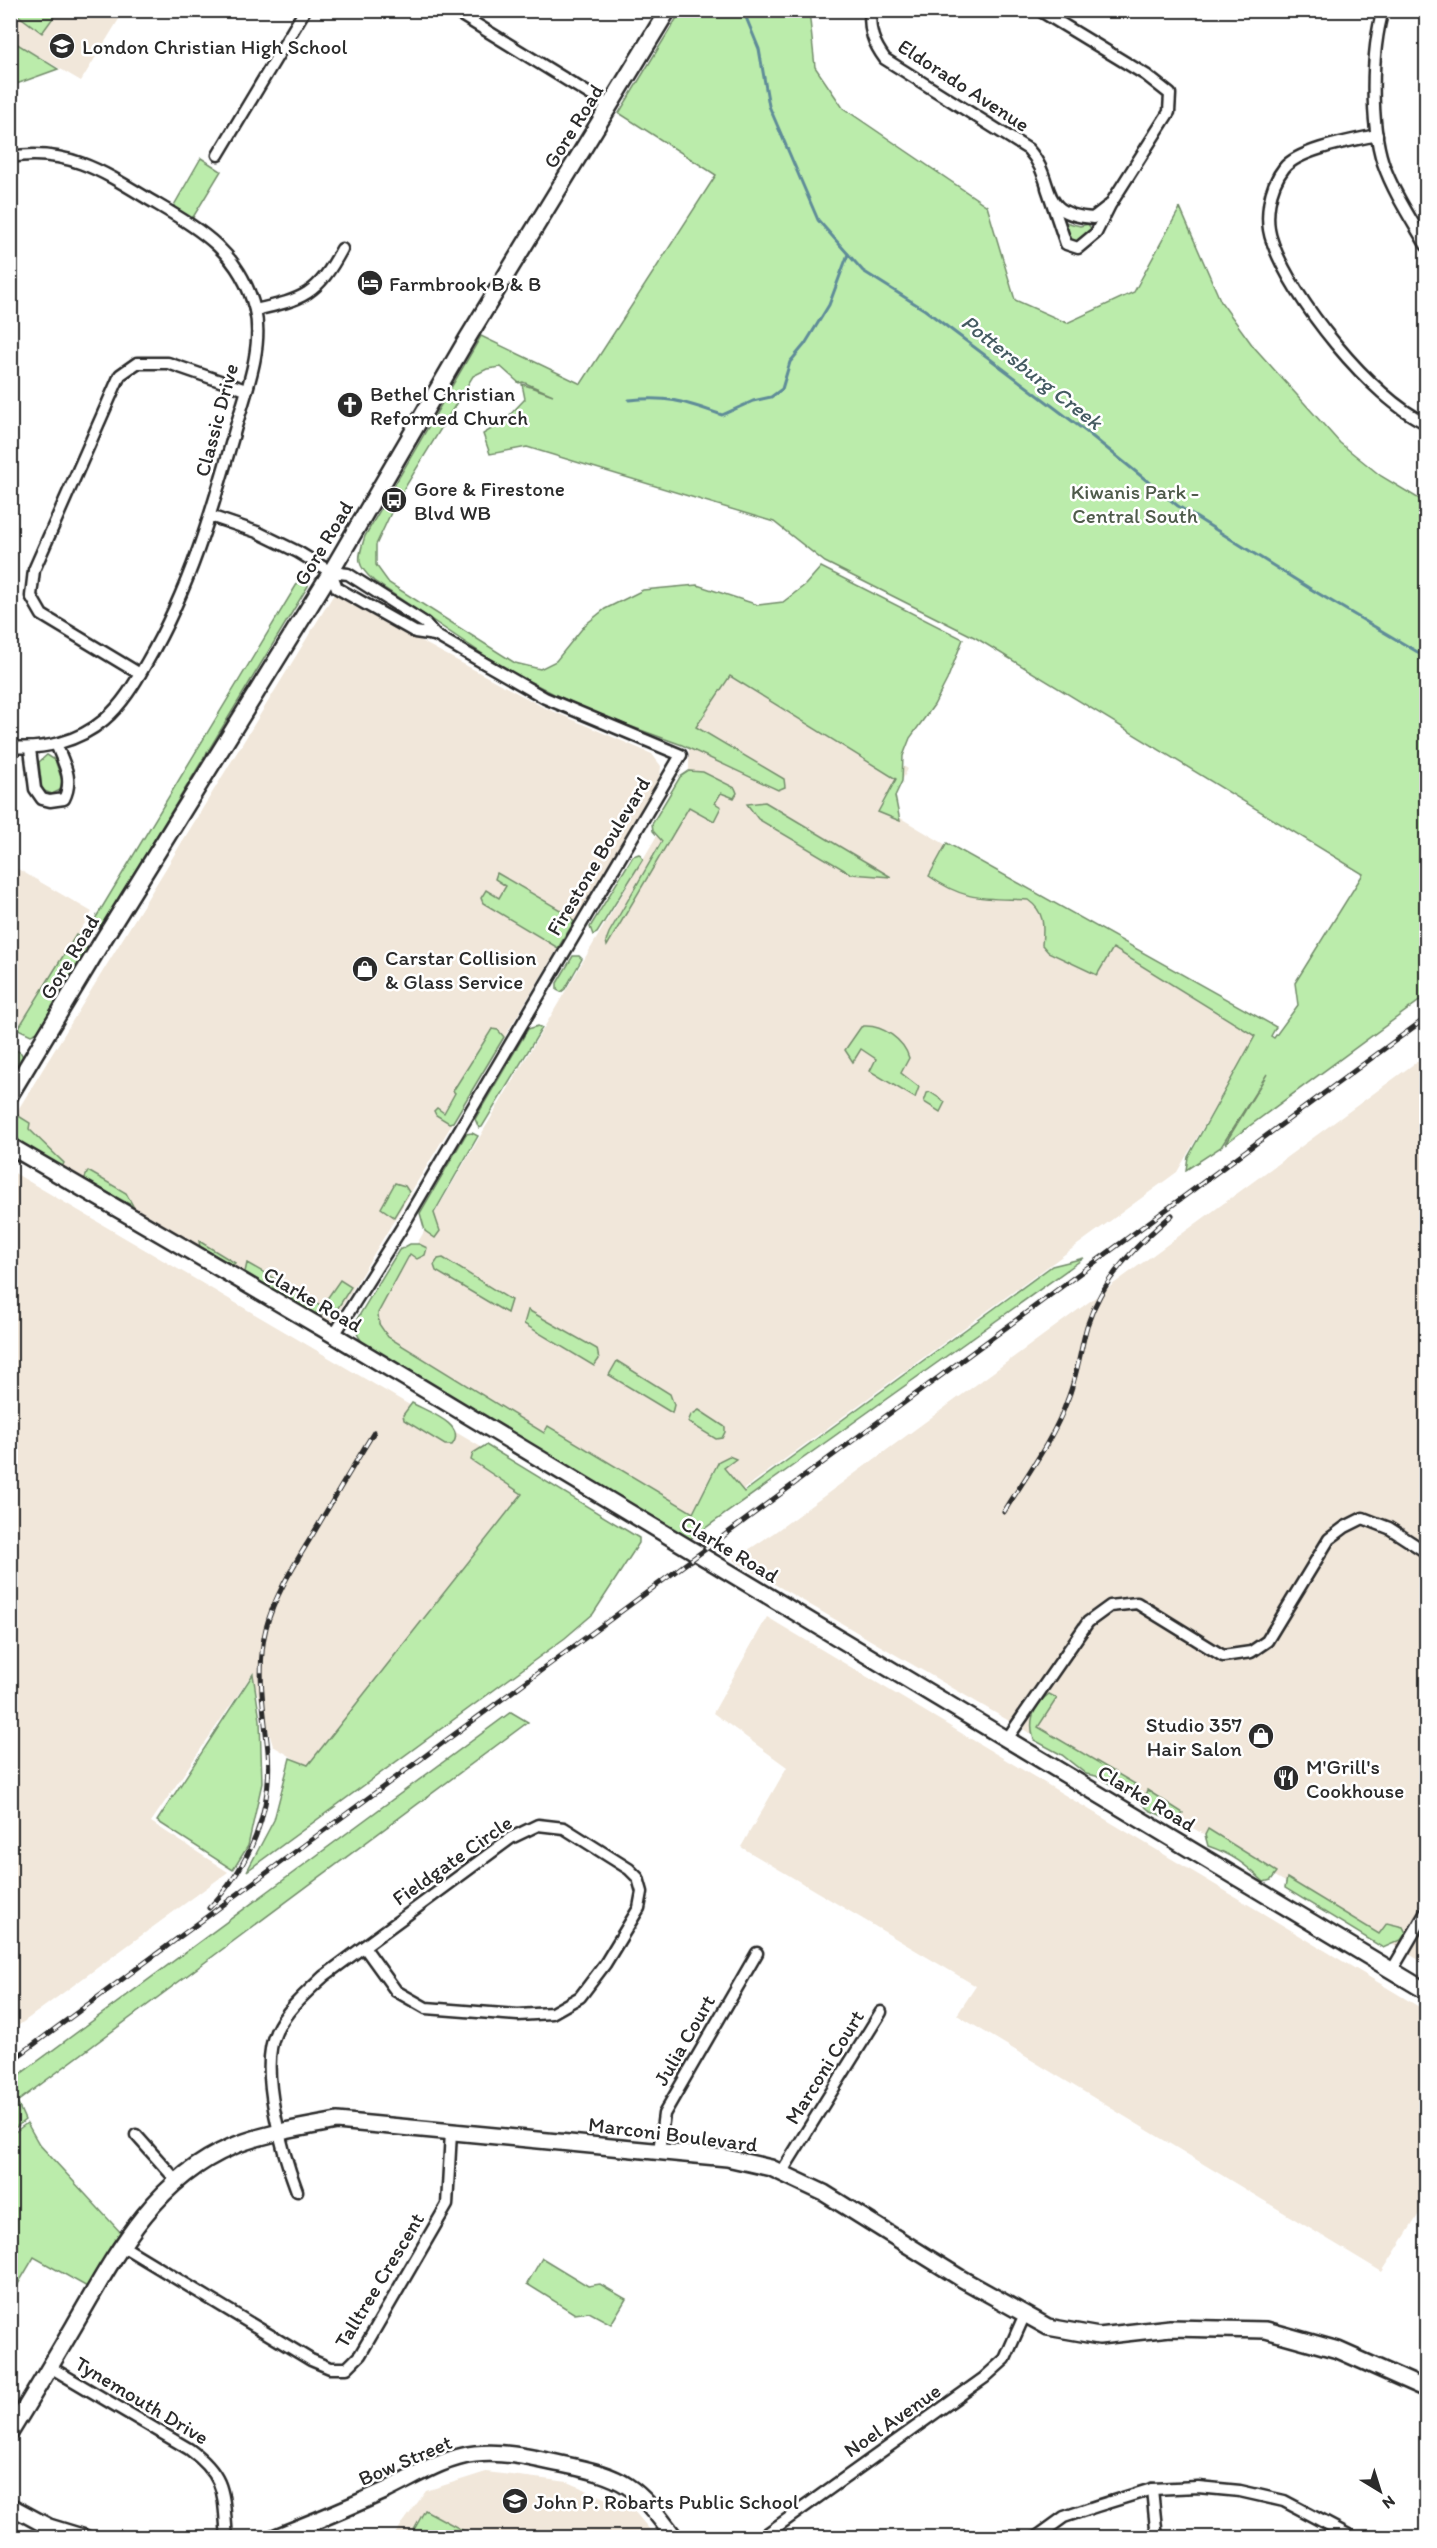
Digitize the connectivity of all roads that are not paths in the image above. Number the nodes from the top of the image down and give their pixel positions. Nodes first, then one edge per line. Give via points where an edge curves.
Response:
1 (306, 10) edge
2 (453, 10) edge
3 (668, 10) edge
4 (871, 10) edge
5 (1039, 10) edge
6 (1383, 10) edge
7 (609, 106) junction
8 (1377, 135) junction
9 (218, 155) dead end
10 (10, 156) edge
11 (1047, 188) junction
12 (1110, 205) junction
13 (1426, 245) edge
14 (342, 249) dead end
15 (10, 279) edge
16 (10, 295) edge
17 (255, 310) junction
18 (246, 390) junction
19 (1426, 423) edge
20 (210, 516) junction
21 (331, 572) junction
22 (435, 635) junction
23 (140, 674) junction
24 (56, 744) junction
25 (10, 747) edge
26 (30, 749) junction
27 (10, 1095) edge
28 (10, 1146) edge
29 (334, 1335) junction
30 (1426, 1552) edge
31 (1007, 1739) junction
32 (1426, 1912) edge
33 (365, 1948) junction
34 (757, 1953) dead end
35 (1392, 1970) junction
36 (1426, 1991) edge
37 (881, 2012) dead end
38 (279, 2132) junction
39 (451, 2132) junction
40 (136, 2135) dead end
41 (659, 2151) junction
42 (781, 2173) junction
43 (177, 2181) junction
44 (297, 2191) dead end
45 (122, 2245) junction
46 (1025, 2314) junction
47 (50, 2367) junction
48 (1426, 2389) edge
49 (10, 2433) edge
50 (1152, 2489) junction
51 (10, 2506) edge
52 (1348, 2536) edge
53 (85, 2538) edge
54 (227, 2538) edge
55 (273, 2538) edge
56 (675, 2538) edge
57 (760, 2538) edge
58 (1035, 2538) edge
59 (1157, 2538) edge

1 - 9 street
2 - 7 street
3 - 7 main road, Gore Road
4 - 11 street, Eldorado Avenue via 869,23 875,45 885,59 1028,149 1038,161
5 - 12 street via 1146,75 1170,94 1169,111
6 - 8 street via 1373,90
7 - 21 main road, Gore Road
8 - 13 street via 1383,162
8 - 19 street via 1319,148 1284,166 1268,198 1272,240 1293,283 1333,341 1379,390
10 - 17 street, Classic Drive via 63,156 90,165 198,229 227,253 244,278
11 - 12 street, Eldorado Avenue via 1059,210 1073,217 1093,218
11 - 12 street, Eldorado Avenue via 1066,244 1078,248 1096,233
14 - 17 street via 320,285 302,297
15 - 16 street
17 - 18 street, Classic Drive via 256,348
18 - 20 street, Classic Drive
18 - 23 street via 168,363 137,363 120,375 34,570 31,596 42,615
20 - 21 street, Firestone Boulevard via 257,532
20 - 23 street, Classic Drive via 181,597
21 - 22 street, Firestone Boulevard via 348,574 424,623
21 - 22 street, Firestone Boulevard via 337,588 416,632
21 - 27 main road, Gore Road
22 - 29 street, Firestone Boulevard via 545,698 681,755 401,1229
23 - 24 street, Classic Drive via 103,720 76,738
24 - 26 street, Classic Drive
24 - 26 street via 70,788 64,799 42,799 35,789
25 - 26 street, Classic Drive
28 - 29 main road, Clarke Road
29 - 31 main road, Clarke Road
30 - 31 street via 1389,1528 1363,1518 1345,1527 1329,1539 1267,1641 1251,1652 1224,1656 1137,1603 1110,1606 1089,1622
31 - 35 main road, Clarke Road
32 - 35 street
33 - 33 street, Fieldgate Circle via 511,1838 538,1825 564,1828 629,1869 638,1878 642,1892 639,1908 605,1964 580,1997 552,2013 518,2015 426,2008 396,1991
33 - 38 street, Fieldgate Circle via 324,1976 298,2002 274,2035 269,2076
34 - 41 street, Julia Court via 664,2114
35 - 36 main road, Clarke Road
37 - 42 street, Marconi Court
38 - 39 main road, Marconi Boulevard via 338,2121
38 - 43 main road, Marconi Boulevard via 231,2147
38 - 44 street, Fieldgate Circle
39 - 41 main road, Marconi Boulevard
39 - 45 street, Talltree Crescent via 447,2205 360,2355 347,2368 330,2368 311,2360
40 - 43 street
41 - 42 main road, Marconi Boulevard via 727,2158
42 - 46 main road, Marconi Boulevard via 824,2193
43 - 45 main road, Marconi Boulevard via 143,2215
45 - 47 main road, Marconi Boulevard
46 - 48 main road, Marconi Boulevard via 1048,2327 1099,2336 1170,2328 1266,2330 1338,2350
46 - 57 street, Noel Avenue via 1005,2359 984,2378
47 - 49 main road, Marconi Boulevard
47 - 54 street, Tynemouth Drive via 206,2461 222,2485
50 - 52 street via 1198,2487 1284,2501
50 - 58 street via 1064,2517
50 - 59 street
51 - 53 main road via 49,2527
55 - 56 main road, Bow Street via 328,2517 445,2462 474,2454 510,2453 604,2473 628,2484 652,2507

